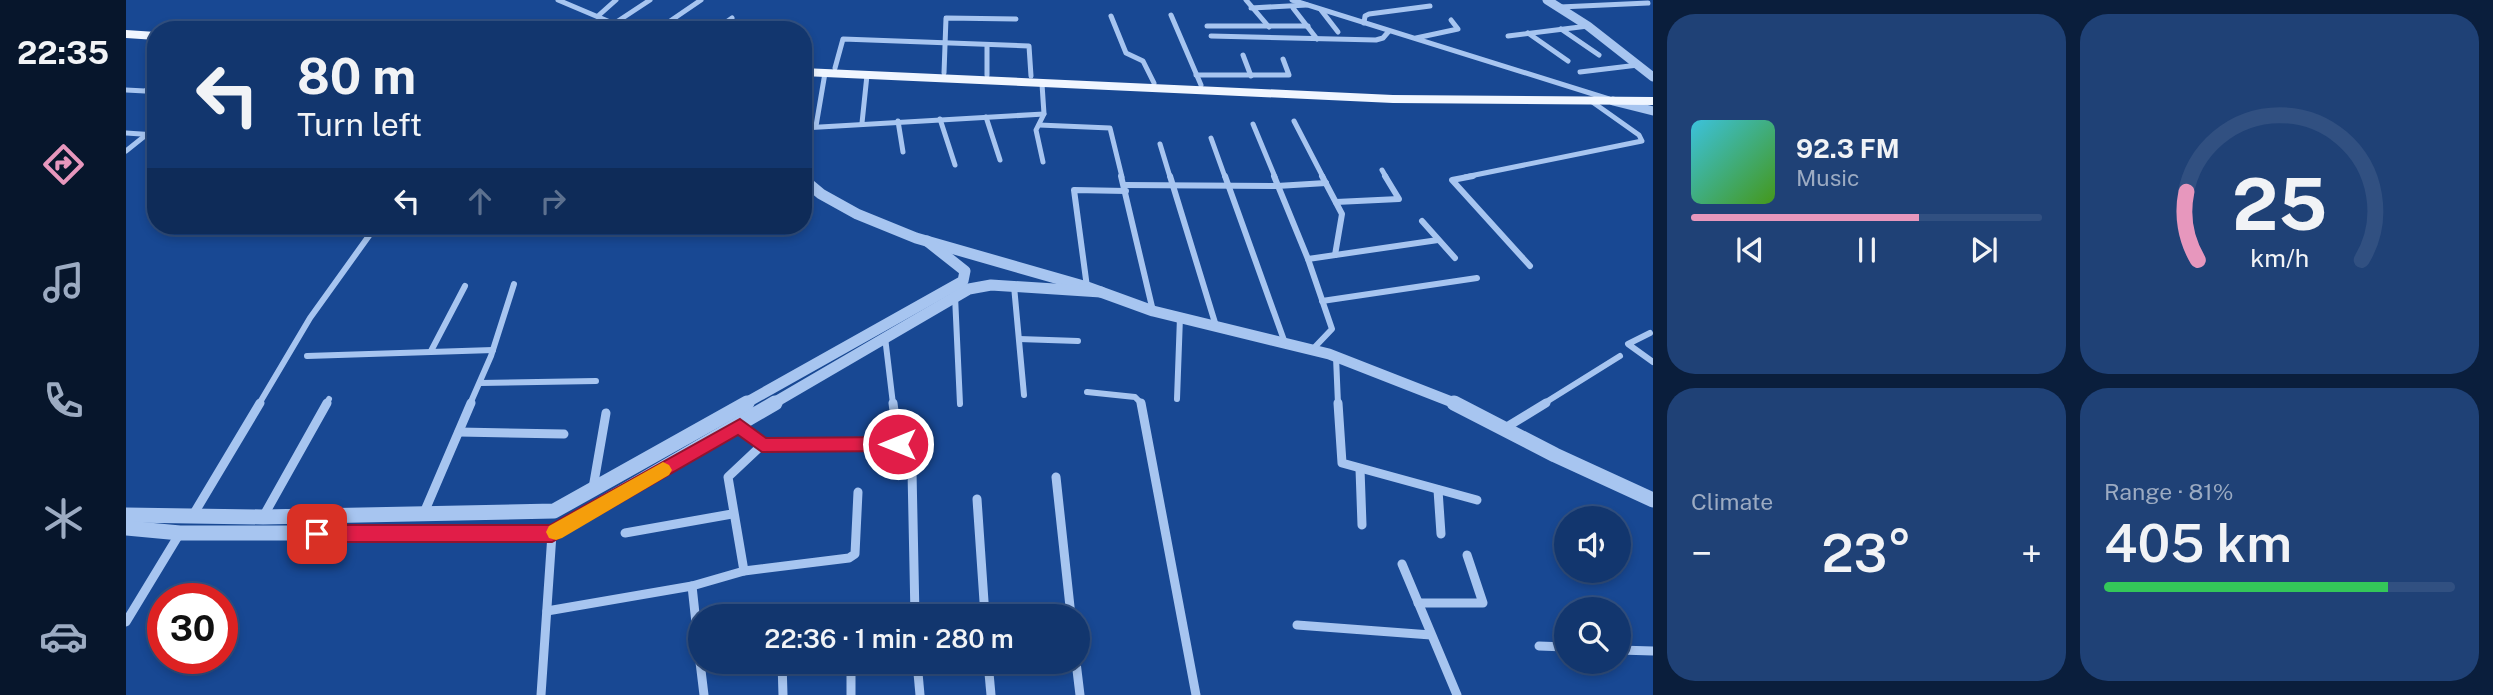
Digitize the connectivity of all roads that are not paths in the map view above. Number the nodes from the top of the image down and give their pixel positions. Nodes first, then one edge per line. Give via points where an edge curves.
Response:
1 (558, 0) edge
2 (616, 0) edge
3 (650, 0) edge
4 (701, 0) edge
5 (1246, 0) edge
6 (1292, 0) edge
7 (1547, 0) edge
8 (568, 2) edge
9 (1648, 3) dead end
10 (1308, 5) junction
11 (1430, 6) dead end
12 (1560, 7) junction
13 (1251, 8) junction
14 (1293, 8) junction
15 (1321, 9) junction
16 (1171, 15) dead end
17 (598, 16) junction
18 (1111, 16) dead end
19 (732, 18) dead end
20 (1016, 19) dead end
21 (1451, 20) dead end
22 (610, 21) edge
23 (618, 21) edge
24 (670, 21) edge
25 (728, 21) edge
26 (1364, 23) junction
27 (1208, 26) dead end
28 (1308, 26) junction
29 (1588, 26) junction
30 (1269, 27) junction
31 (1561, 29) junction
32 (1389, 31) junction
33 (1338, 32) dead end
34 (1528, 33) junction
35 (126, 34) edge
36 (147, 35) edge
37 (1211, 36) dead end
38 (1508, 36) dead end
39 (1317, 38) junction
40 (1414, 38) junction
41 (126, 40) edge
42 (147, 41) edge
43 (944, 43) junction
44 (987, 44) junction
45 (1243, 55) dead end
46 (1599, 55) dead end
47 (1283, 59) dead end
48 (1567, 61) dead end
49 (1638, 65) junction
50 (812, 70) edge
51 (830, 71) junction
52 (1580, 72) dead end
53 (944, 73) junction
54 (867, 75) junction
55 (987, 75) junction
56 (1251, 76) junction
57 (1653, 77) edge
58 (1037, 80) junction
59 (1198, 80) junction
60 (1154, 83) junction
61 (126, 90) edge
62 (147, 90) edge
63 (1653, 96) edge
64 (1593, 98) junction
65 (1613, 100) junction
66 (1653, 101) edge
67 (1653, 111) edge
68 (1044, 114) junction
69 (986, 117) junction
70 (940, 119) junction
71 (898, 121) junction
72 (1294, 121) dead end
73 (862, 123) junction
74 (1253, 124) dead end
75 (1039, 125) junction
76 (816, 126) junction
77 (812, 127) edge
78 (126, 133) edge
79 (146, 135) joint
80 (1211, 138) dead end
81 (1160, 144) dead end
82 (126, 151) edge
83 (903, 152) dead end
84 (1000, 160) dead end
85 (1043, 162) dead end
86 (955, 165) dead end
87 (1382, 170) dead end
88 (1326, 183) junction
89 (1172, 184) junction
90 (1228, 185) junction
91 (812, 186) edge
92 (1277, 186) junction
93 (1125, 188) junction
94 (1336, 202) junction
95 (1422, 221) dead end
96 (370, 235) edge
97 (1438, 240) junction
98 (927, 242) junction
99 (1335, 255) junction
100 (1455, 258) dead end
101 (1308, 259) junction
102 (1530, 266) dead end
103 (1477, 278) dead end
104 (514, 284) dead end
105 (465, 286) dead end
106 (1014, 286) junction
107 (1094, 290) junction
108 (955, 296) junction
109 (1322, 300) junction
110 (1153, 311) junction
111 (1180, 317) junction
112 (1216, 326) junction
113 (1650, 333) dead end
114 (885, 336) junction
115 (1019, 339) junction
116 (1078, 341) dead end
117 (1285, 343) junction
118 (493, 350) junction
119 (1312, 350) junction
120 (431, 351) junction
121 (307, 356) dead end
122 (1620, 356) dead end
123 (1336, 357) junction
124 (1653, 362) edge
125 (596, 381) dead end
126 (480, 383) junction
127 (1087, 392) dead end
128 (1024, 395) dead end
129 (329, 399) dead end
130 (1177, 399) dead end
131 (960, 404) dead end
132 (606, 413) dead end
133 (740, 426) junction
134 (1504, 428) junction
135 (458, 432) junction
136 (564, 435) dead end
137 (762, 445) junction
138 (1360, 469) junction
139 (912, 471) dead end
140 (1056, 478) dead end
141 (593, 490) junction
142 (1438, 490) junction
143 (858, 492) dead end
144 (977, 499) dead end
145 (1653, 499) edge
146 (1477, 500) dead end
147 (732, 514) junction
148 (126, 515) edge
149 (423, 515) junction
150 (263, 517) junction
151 (191, 518) junction
152 (1362, 525) dead end
153 (126, 528) edge
154 (180, 533) junction
155 (552, 533) junction
156 (625, 533) dead end
157 (1441, 534) dead end
158 (1467, 555) dead end
159 (1402, 564) dead end
160 (744, 571) junction
161 (692, 586) junction
162 (1418, 603) junction
163 (694, 604) edge
164 (915, 604) edge
165 (984, 604) edge
166 (1070, 604) edge
167 (547, 611) junction
168 (126, 622) edge
169 (1297, 625) dead end
170 (1432, 635) junction
171 (1539, 646) dead end
172 (1554, 647) edge
173 (1631, 651) edge
174 (1653, 652) edge
175 (702, 674) edge
176 (782, 674) edge
177 (851, 674) edge
178 (918, 674) edge
179 (989, 674) edge
180 (1077, 674) edge
181 (541, 695) edge
182 (704, 695) edge
183 (781, 695) edge
184 (851, 695) edge
185 (920, 695) edge
186 (991, 695) edge
187 (1080, 695) edge
188 (1196, 695) edge
189 (1457, 695) edge

1 - 8 street
2 - 17 street
3 - 23 street
4 - 24 street
5 - 13 street
6 - 10 street
7 - 12 street
8 - 17 street
9 - 12 street
10 - 14 street
10 - 15 street
11 - 26 street via 1369,14
12 - 29 street
13 - 14 street
13 - 30 street
14 - 28 street
15 - 26 street
15 - 33 street
16 - 59 street
17 - 22 street
18 - 60 street via 1126,53 1143,61
19 - 25 street
20 - 43 street via 946,18
21 - 40 street via 1458,29
26 - 32 street
27 - 30 street
28 - 30 street
28 - 39 street
29 - 31 street
29 - 49 street
31 - 34 street
31 - 46 street
32 - 39 street via 1380,39
32 - 40 street
34 - 38 street
34 - 48 street
35 - 36 main road
37 - 39 street
40 - 64 street
41 - 42 main road
43 - 44 street
43 - 51 street via 843,39
43 - 53 street
44 - 55 street
44 - 58 street via 1029,46
45 - 56 street
47 - 56 street via 1290,75
49 - 52 street
49 - 57 street
50 - 51 main road
51 - 53 main road
51 - 54 main road
51 - 76 street
53 - 55 main road
54 - 58 main road
54 - 73 street
55 - 58 main road
56 - 59 street
58 - 60 main road
58 - 64 main road via 1392,99
58 - 68 street
59 - 60 main road
59 - 64 main road via 1414,95
61 - 62 street
63 - 64 main road
64 - 65 main road
64 - 102 street via 1642,141 1452,180
65 - 66 main road
65 - 67 street
68 - 69 street
68 - 75 street
69 - 70 street
69 - 84 street
70 - 71 street
70 - 86 street
71 - 73 street
71 - 83 street
72 - 88 street
73 - 76 street
74 - 92 street
75 - 85 street via 1036,130
75 - 93 street via 1108,126
76 - 77 street
78 - 79 street
79 - 82 street
80 - 90 street
81 - 89 street
87 - 94 street via 1399,199
88 - 92 street
88 - 94 street
89 - 90 street
89 - 93 street
89 - 112 street
90 - 92 street
90 - 117 street
91 - 98 street via 876,224
92 - 101 street
93 - 107 street via 1074,190
93 - 110 street
94 - 99 street via 1343,219
95 - 97 street
96 - 151 street via 310,318
97 - 99 street
97 - 100 street
98 - 107 street
98 - 141 street via 958,263 965,271 963,281
99 - 101 street
101 - 109 street
103 - 109 street
104 - 118 street
105 - 120 street
106 - 107 street
106 - 108 street via 979,286
106 - 115 street
107 - 110 street
108 - 114 street
108 - 131 street
109 - 119 street via 1332,330
110 - 111 street
111 - 112 street
111 - 130 street
112 - 117 street
113 - 124 street via 1628,344
114 - 133 street
114 - 137 street via 898,444
115 - 116 street
115 - 128 street
117 - 119 street
118 - 120 street
118 - 126 street
119 - 123 street
120 - 121 street
122 - 134 street
123 - 134 street via 1451,401
123 - 138 street via 1340,458
125 - 126 street
126 - 135 street
127 - 188 street via 1135,397 1142,403
129 - 150 street
132 - 141 street
133 - 137 street
133 - 155 street
134 - 145 street
135 - 136 street
135 - 149 street
137 - 147 street via 728,477
138 - 142 street
138 - 152 street
139 - 164 street
140 - 166 street
141 - 149 street via 546,513
142 - 146 street
142 - 157 street
143 - 160 street via 855,554
144 - 165 street
147 - 156 street
147 - 160 street
148 - 151 street
149 - 150 street
150 - 151 street
153 - 154 street
154 - 155 street
154 - 168 street
155 - 167 street
158 - 162 street via 1483,603
159 - 162 street
160 - 161 street
161 - 163 street
161 - 167 street
162 - 170 street
167 - 181 street
169 - 170 street
170 - 189 street
171 - 172 street
173 - 174 street
175 - 182 street
176 - 183 street
177 - 184 street
178 - 185 street
179 - 186 street
180 - 187 street

